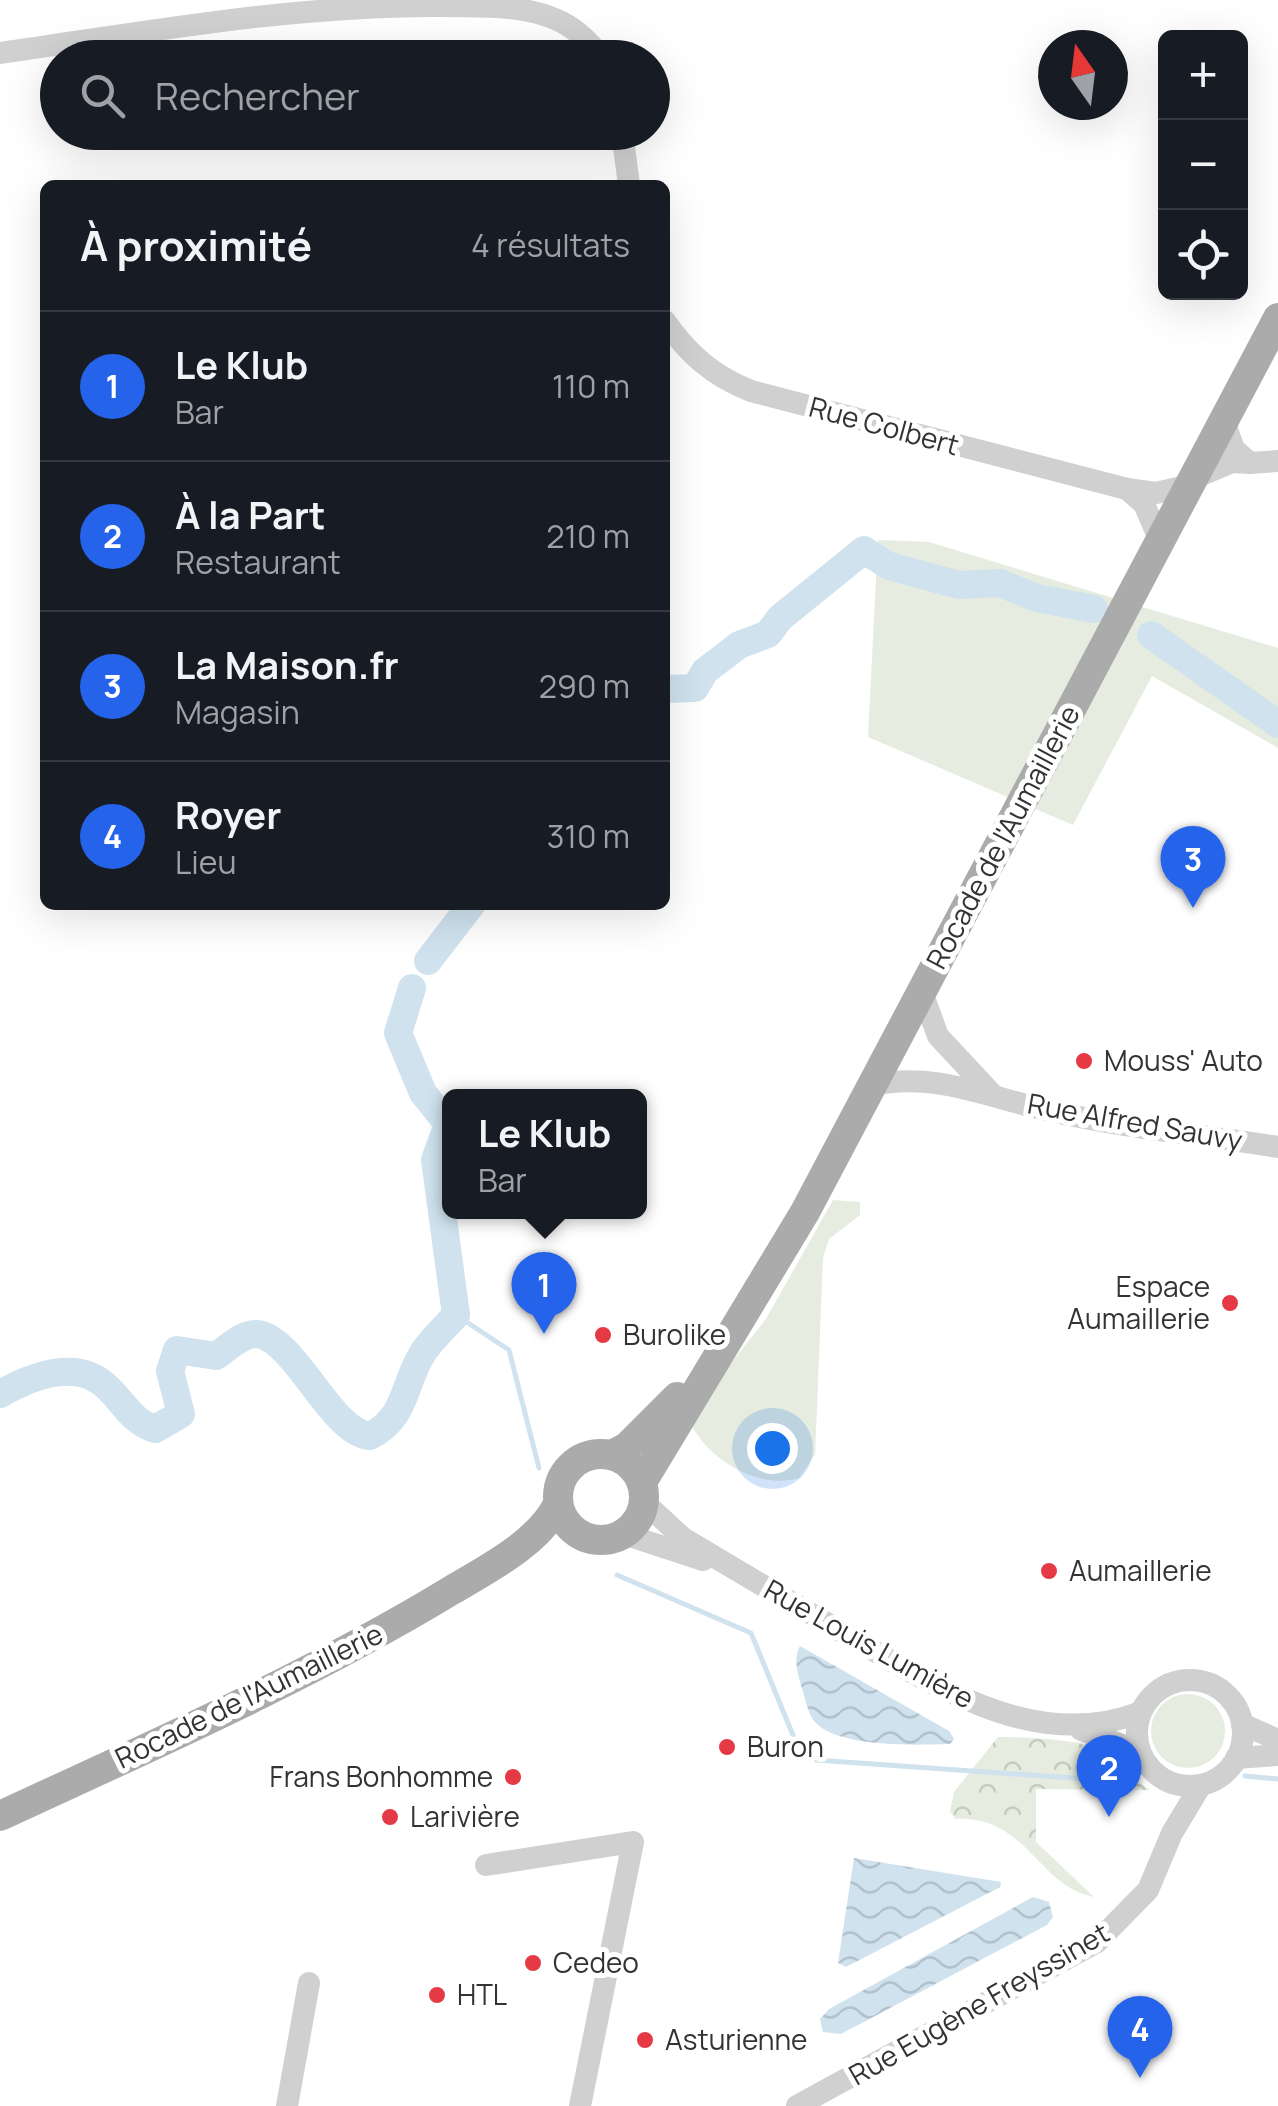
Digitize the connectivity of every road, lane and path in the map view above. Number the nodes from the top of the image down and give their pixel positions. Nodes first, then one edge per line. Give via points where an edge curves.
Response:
1 (331, 5) edge
2 (90, 40) edge
3 (585, 40) edge
4 (40, 47) edge
5 (0, 53) edge
6 (624, 150) edge
7 (628, 180) edge
8 (1278, 318) edge
9 (670, 327) edge
10 (1224, 421) junction
11 (1278, 461) edge
12 (1250, 463) junction
13 (1192, 481) junction
14 (1128, 489) junction
15 (1160, 541) junction
16 (922, 992) junction
17 (872, 1085) junction
18 (993, 1095) junction
19 (1278, 1146) edge
20 (720, 1350) junction
21 (612, 1455) junction
22 (643, 1492) junction
23 (558, 1504) junction
24 (624, 1534) junction
25 (581, 1536) junction
26 (492, 1566) junction
27 (735, 1570) junction
28 (1141, 1712) junction
29 (1063, 1724) junction
30 (1242, 1724) junction
31 (1278, 1740) edge
32 (1140, 1751) junction
33 (1278, 1755) edge
34 (1236, 1758) junction
35 (1164, 1780) junction
36 (1200, 1785) junction
37 (0, 1816) edge
38 (1172, 1833) junction
39 (486, 1865) dead end
40 (310, 1983) dead end
41 (286, 2106) edge
42 (580, 2106) edge
43 (797, 2106) edge

1 - 2 street
1 - 3 street via 508,7 571,26
4 - 5 street
6 - 7 street
8 - 10 main road, Rocade de l'Aumaillerie
9 - 14 street, Rue Colbert via 698,361 751,391
10 - 12 street via 1234,449
10 - 13 main road, Rocade de l'Aumaillerie
11 - 12 street, Rue Colbert
12 - 13 street, Rue Colbert via 1232,462
13 - 14 street, Rue Colbert via 1156,492
13 - 15 main road, Rocade de l'Aumaillerie
14 - 15 street via 1144,504
15 - 16 main road, Rocade de l'Aumaillerie
16 - 17 main road, Rocade de l'Aumaillerie
16 - 18 street, Rue Alfred Sauvy via 938,1036
17 - 18 street, Rue Alfred Sauvy via 936,1080
17 - 20 main road, Rocade de l'Aumaillerie via 771,1272
18 - 19 street, Rue Alfred Sauvy via 1051,1111
20 - 21 main road, Rocade de l'Aumaillerie
20 - 22 main road, Rocade de l'Aumaillerie
21 - 22 main road via 630,1464
21 - 23 main road via 571,1465 562,1476
22 - 24 main road via 641,1515
22 - 27 street, Rue Louis Lumière via 684,1538
23 - 25 main road
23 - 26 main road, Rocade de l'Aumaillerie
24 - 25 main road via 610,1540
24 - 27 street, Rue Louis Lumière
25 - 26 main road, Rocade de l'Aumaillerie
26 - 37 main road, Rocade de l'Aumaillerie via 304,1675
27 - 29 street, Rue Louis Lumière via 972,1704
28 - 29 street, Rue Louis Lumière via 1106,1723
28 - 30 street via 1161,1689 1194,1681 1225,1694
28 - 32 street
29 - 32 street, Rue Louis Lumière
30 - 31 street
30 - 34 street
32 - 35 street
33 - 34 street
34 - 36 street via 1222,1776
35 - 36 street
35 - 38 street
36 - 38 street, Rue Eugène Freyssinet
38 - 43 street, Rue Eugène Freyssinet via 1148,1890 1097,1942
39 - 42 street via 632,1842
40 - 41 street

